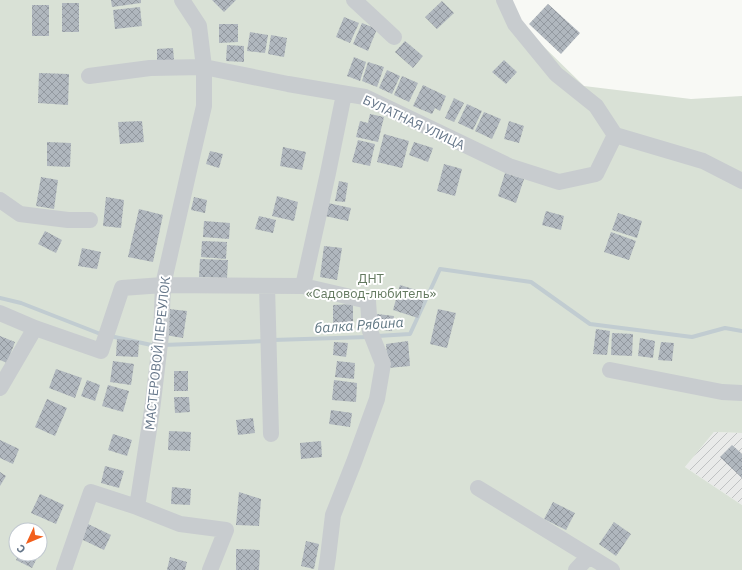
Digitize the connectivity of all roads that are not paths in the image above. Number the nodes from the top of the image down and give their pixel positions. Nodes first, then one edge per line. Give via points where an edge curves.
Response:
1 (182, 0) edge
2 (354, 0) edge
3 (504, 0) edge
4 (394, 37) dead end
5 (204, 67) junction
6 (89, 76) dead end
7 (344, 94) junction
8 (615, 135) junction
9 (742, 181) edge
10 (0, 200) edge
11 (90, 220) dead end
12 (163, 285) junction
13 (267, 286) junction
14 (303, 286) junction
15 (0, 313) edge
16 (35, 328) junction
17 (610, 370) dead end
18 (0, 388) edge
19 (742, 393) edge
20 (271, 434) dead end
21 (478, 488) dead end
22 (137, 507) junction
23 (589, 556) junction
24 (64, 570) edge
25 (210, 570) edge
26 (326, 570) edge
27 (576, 570) edge
28 (612, 570) edge

1 - 5 street, МАСТЕРОВОЙ ПЕРЕУЛОК via 199,26
2 - 4 street
3 - 8 street via 515,24 542,57 556,74 596,106
5 - 6 street, БУЛАТНАЯ УЛИЦА via 150,68
5 - 7 street, БУЛАТНАЯ УЛИЦА
5 - 12 street, МАСТЕРОВОЙ ПЕРЕУЛОК via 204,106
7 - 8 street, БУЛАТНАЯ УЛИЦА via 365,97 509,166 559,182 596,174
7 - 14 street
8 - 9 street via 703,161
10 - 11 street via 20,214
12 - 13 street
12 - 16 street via 122,288 101,351
12 - 22 street, МАСТЕРОВОЙ ПЕРЕУЛОК via 161,335
13 - 14 street
13 - 20 street
14 - 26 street via 368,301 370,331 383,364 377,399 332,515
15 - 16 street
16 - 18 street
17 - 19 street via 722,392
21 - 23 street
22 - 24 street via 91,492
22 - 25 street via 180,524 226,530
23 - 27 street
23 - 28 street

